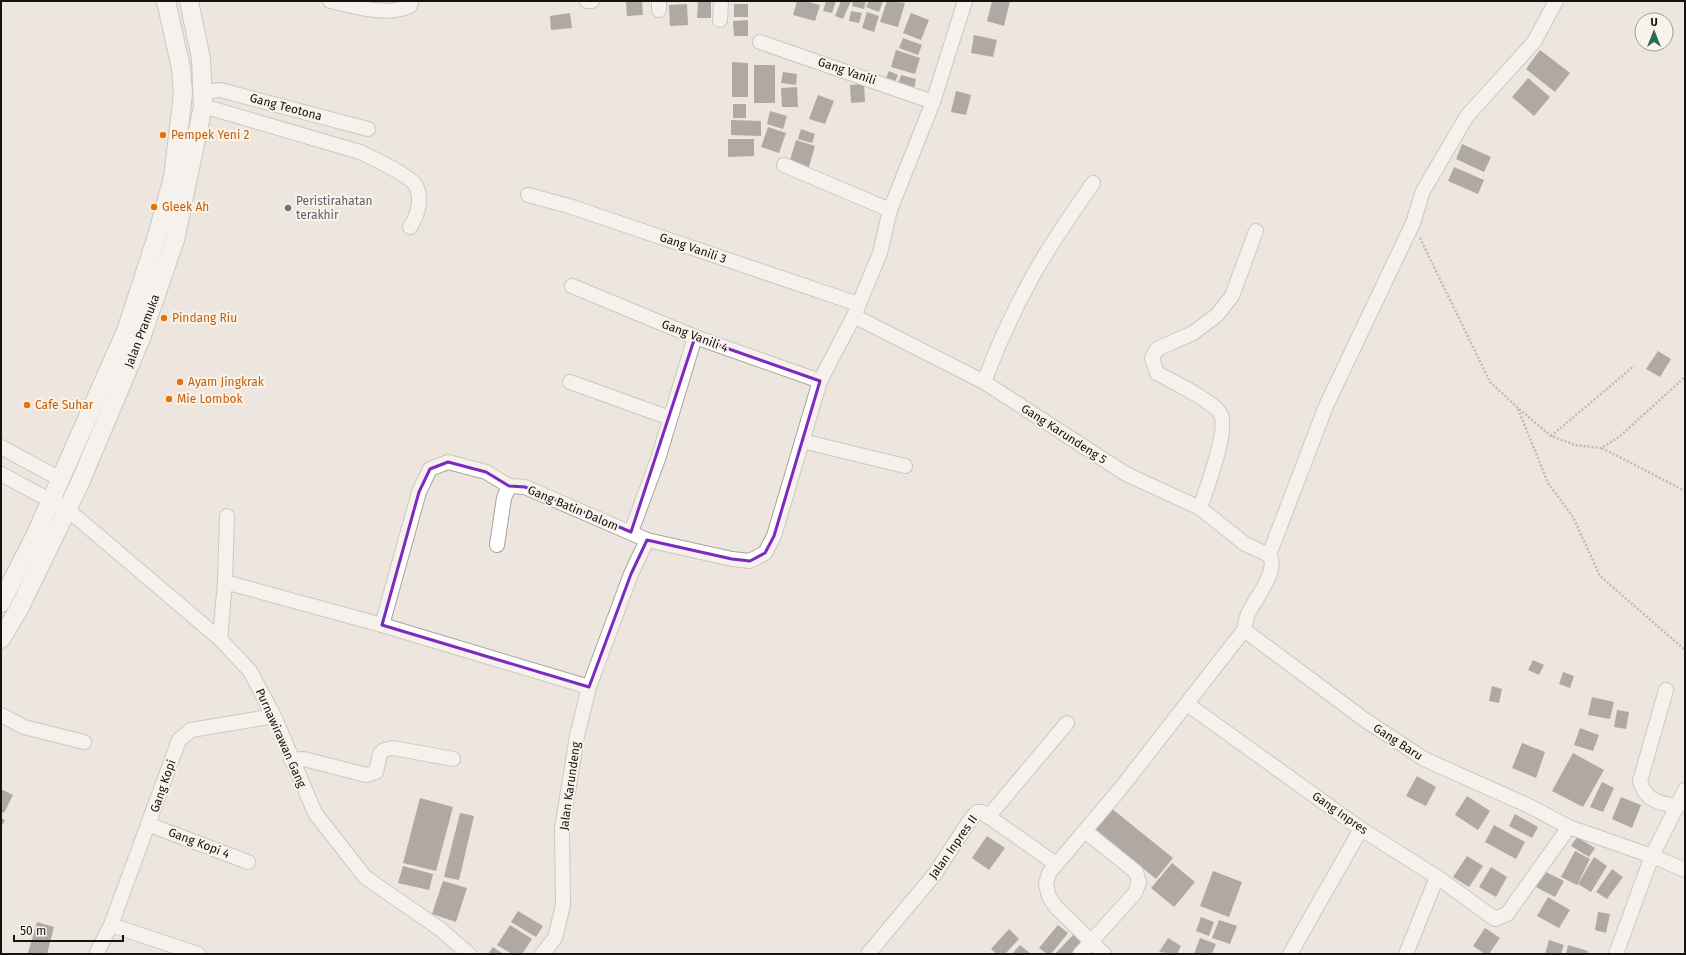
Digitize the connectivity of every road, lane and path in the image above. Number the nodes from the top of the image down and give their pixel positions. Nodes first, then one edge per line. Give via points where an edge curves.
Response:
1 (166, 1) edge
2 (189, 1) edge
3 (330, 1) edge
4 (411, 1) edge
5 (587, 1) edge
6 (592, 1) edge
7 (721, 1) edge
8 (965, 1) edge
9 (1556, 1) edge
10 (720, 20) dead end
11 (760, 42) dead end
12 (203, 99) junction
13 (933, 102) junction
14 (368, 129) dead end
15 (784, 165) dead end
16 (1093, 183) dead end
17 (528, 195) dead end
18 (890, 210) junction
19 (1413, 223) junction
20 (410, 227) dead end
21 (1256, 231) dead end
22 (157, 236) junction
23 (175, 240) junction
24 (572, 286) dead end
25 (856, 310) junction
26 (695, 337) junction
27 (1634, 366) dead end
28 (1685, 377) edge
29 (820, 381) junction
30 (570, 382) dead end
31 (984, 382) junction
32 (1518, 408) junction
33 (670, 418) junction
34 (1551, 436) junction
35 (802, 441) junction
36 (1, 447) edge
37 (1601, 448) junction
38 (905, 466) dead end
39 (1, 474) edge
40 (60, 479) junction
41 (509, 486) junction
42 (1685, 491) edge
43 (50, 500) junction
44 (1200, 508) junction
45 (68, 510) junction
46 (227, 516) dead end
47 (631, 532) junction
48 (647, 540) junction
49 (497, 545) dead end
50 (1269, 555) junction
51 (225, 582) junction
52 (1, 603) edge
53 (382, 625) junction
54 (1244, 630) junction
55 (1, 639) edge
56 (220, 639) junction
57 (1685, 650) edge
58 (589, 687) junction
59 (1666, 690) dead end
60 (1187, 704) junction
61 (1, 716) edge
62 (274, 716) junction
63 (1067, 723) dead end
64 (84, 742) dead end
65 (453, 759) dead end
66 (291, 760) junction
67 (1685, 790) edge
68 (1678, 807) junction
69 (988, 817) junction
70 (150, 825) junction
71 (1569, 827) junction
72 (1361, 829) junction
73 (1085, 831) junction
74 (1652, 856) junction
75 (248, 862) dead end
76 (1056, 864) junction
77 (1685, 870) edge
78 (1437, 877) junction
79 (111, 925) junction
80 (1092, 941) junction
81 (96, 954) edge
82 (198, 954) edge
83 (469, 954) edge
84 (542, 954) edge
85 (868, 954) edge
86 (1080, 954) edge
87 (1104, 954) edge
88 (1290, 954) edge
89 (1406, 954) edge
90 (1616, 954) edge

1 - 22 main road, Jalan Pramuka via 181,68 183,94 173,176
2 - 12 main road, Jalan Pramuka via 201,59
3 - 4 street via 370,9 400,11 410,6
5 - 6 street
7 - 10 street
8 - 13 street, Gang Batin Dalom
9 - 19 street via 1534,42 1467,116 1423,190
11 - 13 street, Gang Vanili
12 - 14 street, Gang Teotona via 220,90
12 - 20 street via 360,152 405,176 417,187 419,199 418,211
12 - 23 main road, Jalan Pramuka
13 - 18 street, Gang Batin Dalom
15 - 18 street
16 - 31 street via 1030,280 1003,334
17 - 25 street, Gang Vanili 3 via 569,206
18 - 25 street, Gang Batin Dalom via 880,253
19 - 32 path via 1490,382
19 - 50 street via 1326,406
21 - 44 street via 1232,296 1217,314 1192,333 1157,349 1152,358 1157,373 1207,402 1222,418 1223,434
22 - 23 main road
22 - 40 main road, Jalan Pramuka via 126,331
23 - 45 main road, Jalan Pramuka via 141,338
24 - 26 street, Gang Vanili 4
25 - 29 street, Gang Batin Dalom
25 - 31 street, Gang Karundeng 5
26 - 29 street, Gang Vanili 4
26 - 33 street
27 - 34 path
28 - 37 path via 1619,437
29 - 35 street, Gang Batin Dalom
30 - 33 street
31 - 44 street, Gang Karundeng 5 via 1126,474
32 - 34 path
32 - 57 path via 1548,483 1573,517 1600,576
33 - 47 street
34 - 37 path via 1575,446
35 - 38 street
35 - 48 street, Gang Batin Dalom via 774,536 765,553 750,560 732,559
36 - 40 street
37 - 42 path
39 - 43 street, Purnawirawan Gang
40 - 43 main road, Jalan Pramuka
41 - 47 street, Gang Batin Dalom via 525,487
41 - 49 street via 504,498
41 - 53 street via 486,472 448,462 430,469 419,492
43 - 45 street, Purnawirawan Gang
43 - 52 main road, Jalan Pramuka
44 - 50 street, Gang Karundeng 5 via 1245,544
45 - 55 main road, Jalan Pramuka via 19,609
45 - 56 street, Purnawirawan Gang
46 - 51 street
47 - 48 street, Gang Batin Dalom
48 - 58 street, Jalan Karundeng via 631,574
50 - 54 street via 1272,560 1272,571 1247,616
51 - 53 street
51 - 56 street
53 - 58 street
54 - 60 street
54 - 71 street, Gang Baru via 1365,720 1424,759 1527,805
56 - 62 street, Purnawirawan Gang via 250,670
58 - 84 street, Jalan Karundeng via 577,736 562,828 564,906 555,938
59 - 68 street via 1640,780 1643,791 1654,801
60 - 72 street, Gang Inpres
60 - 73 street
61 - 64 street via 24,727
62 - 66 street, Purnawirawan Gang
62 - 70 street, Gang Kopi via 191,730 179,740
63 - 69 street
65 - 66 street via 393,748 380,754 376,772 366,775 304,759
66 - 83 street, Purnawirawan Gang via 315,813 365,878 440,929
67 - 68 street
68 - 74 street
69 - 76 street, Jalan Inpres II
69 - 85 street, Jalan Inpres II via 979,812 974,814 934,875
70 - 75 street, Gang Kopi 4
70 - 79 street, Gang Kopi
71 - 74 street, Gang Baru
71 - 78 street, Gang Inpres via 1508,914 1495,919
72 - 78 street, Gang Inpres
72 - 88 street
73 - 76 street
73 - 80 street via 1139,877 1135,893
74 - 77 street, Gang Baru
74 - 90 street
76 - 80 street via 1049,873 1046,884 1049,897
78 - 89 street
79 - 81 street, Gang Kopi
79 - 82 street
80 - 86 street
80 - 87 street

